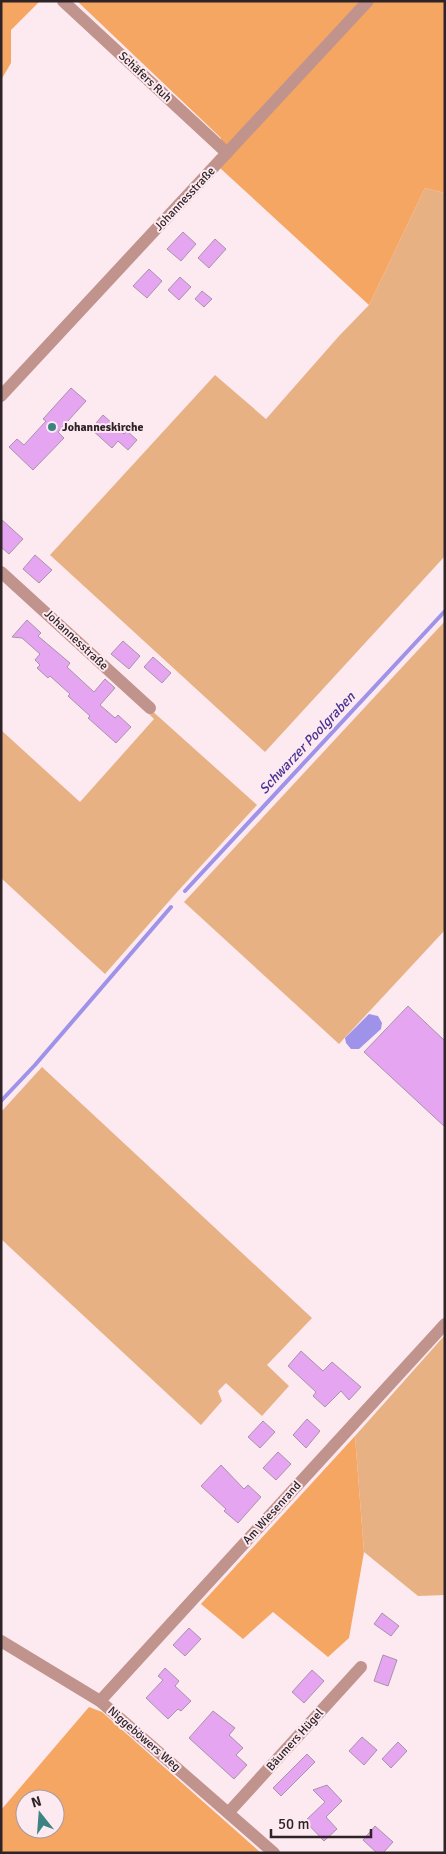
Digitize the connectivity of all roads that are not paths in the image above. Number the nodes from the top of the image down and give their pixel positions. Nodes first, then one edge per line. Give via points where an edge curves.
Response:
1 (63, 1) edge
2 (368, 1) edge
3 (227, 153) junction
4 (1, 396) edge
5 (1, 572) edge
6 (150, 708) dead end
7 (445, 1324) edge
8 (1, 1641) edge
9 (361, 1667) dead end
10 (100, 1701) junction
11 (229, 1812) junction
12 (274, 1853) edge

1 - 3 street, Schäfers Ruh
2 - 3 street, Johannesstraße
3 - 4 street, Johannesstraße
5 - 6 street, Johannesstraße
7 - 10 street, Am Wiesenrand
8 - 10 street, Niggeböwers Weg
9 - 11 street, Bäumers Hügel
10 - 11 street, Niggeböwers Weg
11 - 12 street, Niggeböwers Weg

